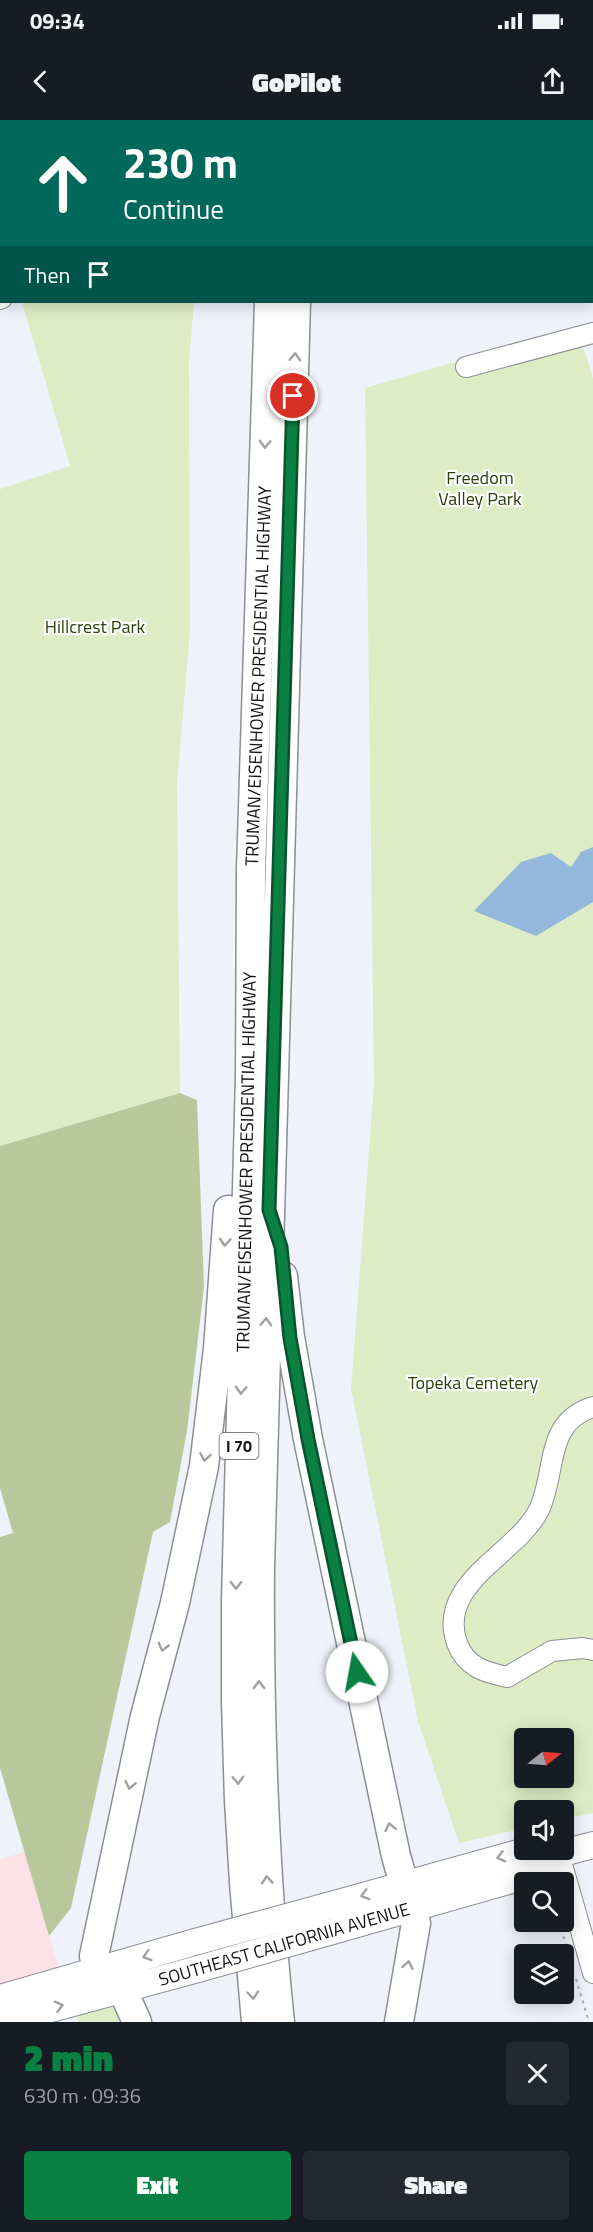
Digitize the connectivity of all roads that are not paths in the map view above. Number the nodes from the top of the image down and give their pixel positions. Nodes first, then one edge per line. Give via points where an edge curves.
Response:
1 (268, 303) edge
2 (296, 303) edge
3 (592, 335) edge
4 (466, 367) dead end
5 (251, 870) junction
6 (269, 1210) junction
7 (593, 1407) edge
8 (593, 1650) edge
9 (593, 1845) edge
10 (574, 1850) edge
11 (552, 1860) edge
12 (561, 1860) edge
13 (409, 1896) junction
14 (99, 1969) junction
15 (593, 1973) edge
16 (122, 1989) junction
17 (0, 1998) edge
18 (14, 2021) edge
19 (137, 2022) edge
20 (256, 2022) edge
21 (280, 2022) edge
22 (399, 2022) edge

1 -> 5 highway, TRUMAN/EISENHOWER PRESIDENTIAL HIGHWAY / I 70
6 -> 2 highway, TRUMAN/EISENHOWER PRESIDENTIAL HIGHWAY / I 70
3 - 4 street
5 -> 14 highway via 212,1415 175,1603 145,1716 94,1956
5 -> 20 highway, TRUMAN/EISENHOWER PRESIDENTIAL HIGHWAY / I 70 via 236,1702 244,1883
13 -> 6 highway via 396,1856 308,1439 290,1338 281,1247
21 -> 6 highway, TRUMAN/EISENHOWER PRESIDENTIAL HIGHWAY / I 70 via 269,1901 259,1683
7 - 8 street via 578,1411 559,1432 539,1509 524,1532 484,1567 457,1602 452,1629 461,1653 481,1672 507,1677 552,1651
9 - 10 main road, SOUTHEAST CALIFORNIA AVENUE
11 - 13 main road, SOUTHEAST CALIFORNIA AVENUE via 534,1874
12 - 15 street
13 -> 14 main road, SOUTHEAST CALIFORNIA AVENUE, bridge via 327,1906
13 - 16 main road, SOUTHEAST CALIFORNIA AVENUE, bridge via 329,1932
22 -> 13 highway via 416,1923
14 - 16 main road
14 - 17 main road, SOUTHEAST CALIFORNIA AVENUE
18 -> 16 main road, SOUTHEAST CALIFORNIA AVENUE
16 - 19 highway

